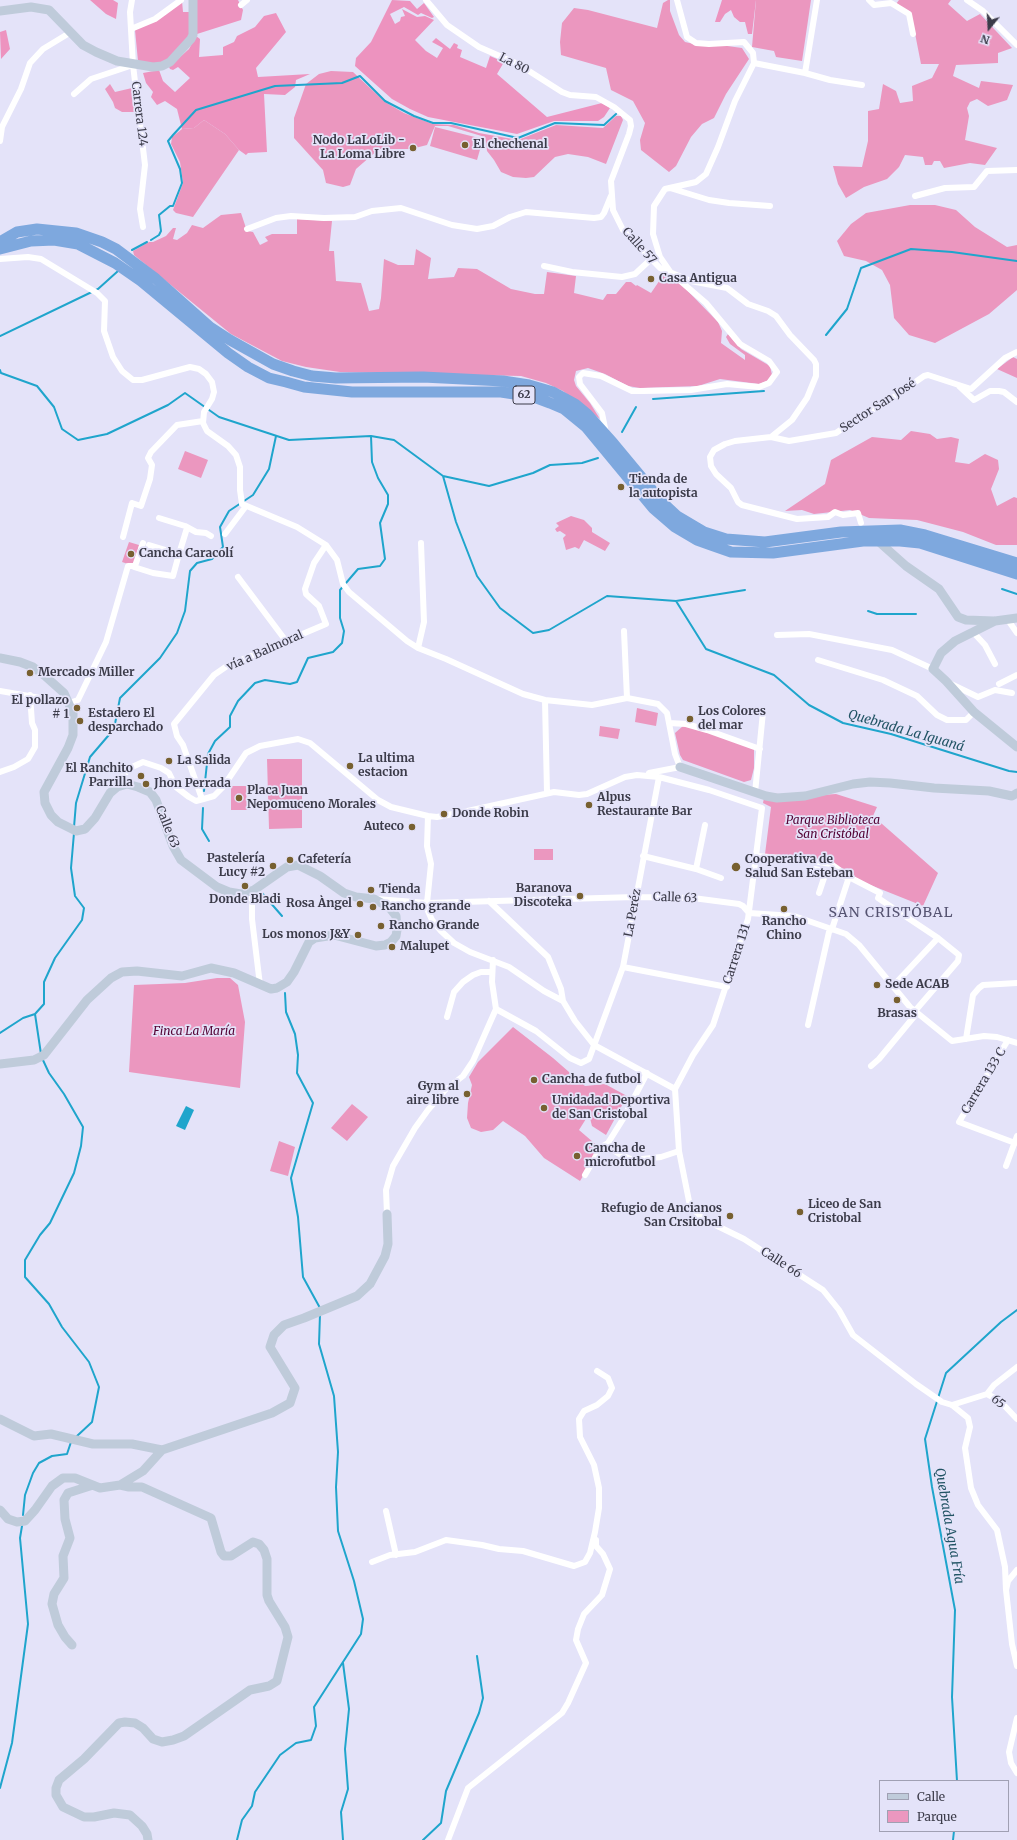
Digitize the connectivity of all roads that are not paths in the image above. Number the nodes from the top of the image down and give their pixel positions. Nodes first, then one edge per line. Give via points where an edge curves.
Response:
1 (132, 0) edge
2 (181, 0) edge
3 (193, 0) edge
4 (247, 0) edge
5 (426, 0) edge
6 (677, 0) edge
7 (817, 0) edge
8 (869, 0) edge
9 (967, 0) edge
10 (241, 5) dead end
11 (0, 11) edge
12 (131, 29) junction
13 (71, 32) junction
14 (913, 34) dead end
15 (1017, 45) edge
16 (754, 63) junction
17 (133, 65) junction
18 (805, 73) junction
19 (862, 85) dead end
20 (74, 94) dead end
21 (0, 141) edge
22 (1017, 170) edge
23 (669, 188) junction
24 (611, 196) junction
25 (915, 196) dead end
26 (770, 206) dead end
27 (144, 227) dead end
28 (247, 229) dead end
29 (0, 242) edge
30 (0, 249) edge
31 (0, 259) edge
32 (650, 260) junction
33 (544, 266) dead end
34 (671, 273) junction
35 (1017, 352) edge
36 (959, 386) junction
37 (1017, 402) edge
38 (203, 421) junction
39 (607, 435) junction
40 (771, 437) junction
41 (246, 506) junction
42 (159, 518) dead end
43 (861, 523) dead end
44 (187, 528) junction
45 (225, 534) dead end
46 (211, 536) dead end
47 (122, 537) dead end
48 (878, 541) junction
49 (421, 543) dead end
50 (326, 545) junction
51 (179, 554) junction
52 (1017, 563) edge
53 (134, 567) junction
54 (1017, 574) edge
55 (238, 577) dead end
56 (1012, 619) edge
57 (995, 621) junction
58 (624, 631) dead end
59 (972, 631) junction
60 (1017, 633) edge
61 (777, 635) dead end
62 (286, 641) junction
63 (418, 648) junction
64 (0, 658) edge
65 (818, 660) dead end
66 (995, 664) dead end
67 (933, 669) junction
68 (1017, 675) edge
69 (946, 681) junction
70 (999, 684) dead end
71 (0, 691) edge
72 (1012, 693) dead end
73 (30, 696) junction
74 (628, 698) junction
75 (545, 700) junction
76 (69, 703) junction
77 (763, 712) dead end
78 (974, 712) junction
79 (669, 723) junction
80 (1017, 747) edge
81 (760, 749) junction
82 (680, 767) junction
83 (0, 772) edge
84 (637, 775) junction
85 (658, 777) junction
86 (713, 777) junction
87 (117, 787) junction
88 (709, 790) junction
89 (547, 793) junction
90 (755, 793) junction
91 (1015, 796) edge
92 (202, 799) junction
93 (428, 816) junction
94 (705, 825) dead end
95 (643, 856) junction
96 (757, 856) junction
97 (815, 869) dead end
98 (696, 870) junction
99 (826, 872) junction
100 (849, 877) junction
101 (721, 878) dead end
102 (252, 891) junction
103 (819, 893) dead end
104 (635, 897) junction
105 (374, 899) junction
106 (489, 901) junction
107 (427, 903) junction
108 (750, 913) junction
109 (832, 929) junction
110 (938, 938) junction
111 (493, 960) junction
112 (623, 967) junction
113 (492, 972) junction
114 (1017, 983) edge
115 (260, 985) junction
116 (892, 986) junction
117 (726, 987) junction
118 (563, 1001) junction
119 (496, 1009) junction
120 (916, 1012) junction
121 (447, 1017) dead end
122 (808, 1025) dead end
123 (966, 1039) junction
124 (1008, 1040) junction
125 (1017, 1043) edge
126 (594, 1045) junction
127 (0, 1064) edge
128 (871, 1066) dead end
129 (647, 1073) junction
130 (675, 1089) junction
131 (1017, 1136) edge
132 (608, 1143) junction
133 (1015, 1143) junction
134 (680, 1151) junction
135 (1006, 1166) dead end
136 (585, 1175) dead end
137 (387, 1214) joint
138 (1017, 1367) edge
139 (597, 1371) dead end
140 (987, 1394) junction
141 (952, 1405) junction
142 (0, 1419) edge
143 (1017, 1419) edge
144 (162, 1450) junction
145 (93, 1485) junction
146 (120, 1485) junction
147 (0, 1510) edge
148 (386, 1511) dead end
149 (595, 1532) junction
150 (396, 1555) junction
151 (372, 1562) dead end
152 (1017, 1570) edge
153 (1006, 1590) junction
154 (72, 1645) dead end
155 (1017, 1666) edge
156 (1017, 1718) edge
157 (1017, 1773) edge
158 (148, 1840) edge
159 (448, 1840) edge

1 - 12 street, Carrera 124
2 - 12 street via 155,19
3 - 17 street via 193,35 179,54 162,66
4 - 10 street
5 - 24 street, La 80 via 447,25 479,47 518,64 562,92 596,97 630,120 631,126 612,176
6 - 16 street via 687,37 696,43 744,42 753,53
7 - 18 street
8 - 14 street via 874,5 891,3 909,14
9 - 15 street via 983,11
11 - 13 street via 31,7 49,10
12 - 17 street, Carrera 124
13 - 17 street via 83,45 96,52
13 - 21 street via 43,49 30,63 21,89 2,127
16 - 18 street
16 - 23 street via 735,101 706,174 696,182
17 - 20 street via 90,79
17 - 27 street, Carrera 124 via 145,165 140,209
18 - 19 street
22 - 25 street via 988,171 974,187 945,188
23 - 26 street via 709,200
23 - 34 street via 654,206 652,224 660,258
24 - 28 street via 601,217 526,212 493,226 477,229 452,225 401,208 376,210 355,217 276,218
24 - 32 street, Calle 57 via 618,223
29 - 39 highway, 62 via 17,232 37,229 76,233 102,242 116,249 156,279 210,327 273,364 293,371 336,378 422,377 503,381 529,385 553,392 575,404
30 - 48 highway, 62 via 31,241 54,240 78,244 91,250 141,281 228,353 269,378 304,387 352,392 501,392 534,397 550,403 564,409 586,427 653,508 675,527 696,540 731,552 773,553
31 - 38 street via 41,259 90,288 105,300 104,331 111,353 118,366 133,380 142,380 190,367 206,374 212,382 213,396 204,412
32 - 33 street via 635,274 622,277 572,272
32 - 34 street, Calle 57
34 - 39 street via 706,303 740,344 769,361 776,370 775,377 759,387 727,384 690,390 632,391 601,376 583,373 579,377 580,384 602,414
34 - 40 street, Calle 57 via 691,281 727,288 748,304 768,311 780,320 816,364 814,384 792,420
35 - 36 street, Sector San José via 1005,358 971,389
36 - 37 street via 974,400 990,391 998,391 1004,392
36 - 40 street, Sector San José via 928,375 924,376 836,433 789,441
38 - 41 street via 207,431 236,455 240,467 242,504
38 - 47 street via 177,425 168,432 148,458 152,465 150,479 141,506 132,503
39 - 52 highway, 62 via 662,502 689,524 726,539 765,542 841,532 900,530
40 - 43 street, Sector San José via 725,444 714,450 710,457 711,466 719,479 731,488 738,502 797,519 828,517 835,512 843,515 858,513
41 - 45 street
41 - 50 street via 297,527
42 - 44 street
44 - 46 street
44 - 51 street
48 - 54 highway, 62 via 920,543
48 - 57 street via 906,566 939,589 958,617 966,620
49 - 63 street via 424,622
50 - 62 street, vía a Balmoral via 314,564 305,589 306,594 319,606 325,626
50 - 63 street via 337,560 345,587 363,606 406,642
51 - 53 street via 146,544
51 - 53 street via 173,576
53 - 76 street via 128,566 104,646 78,700
55 - 62 street
56 - 57 street
56 - 60 street
57 - 59 street
58 - 74 street
59 - 66 street via 985,644
59 - 67 street via 946,649
61 - 67 street via 809,634 892,650
62 - 92 street, vía a Balmoral via 242,658 214,675 174,724
63 - 75 street via 523,694
64 - 76 street via 33,667 53,682
65 - 78 street via 883,680 917,696 947,720 966,720
67 - 69 street
68 - 70 street
69 - 72 street via 978,697 995,690
69 - 78 street
71 - 73 street
73 - 76 street
73 - 83 street via 35,730 34,747 28,759
74 - 75 street via 592,704
74 - 79 street via 658,704 667,714
75 - 89 street
76 - 87 street via 73,713 73,735 44,792 50,815 68,829 85,829 96,818 110,793
77 - 81 street
78 - 80 street
79 - 81 street via 686,724
79 - 82 street
81 - 90 street
82 - 84 street
82 - 86 street
84 - 85 street
84 - 89 street via 625,777 588,794
85 - 88 street
85 - 95 street, La Peréz
86 - 88 street
86 - 90 street
87 - 92 street via 123,775 143,762 169,773 176,787 196,801
87 - 102 street, Calle 63 via 127,784 150,792 161,811 173,846 181,860 197,873 228,892 241,894
88 - 96 street, Carrera 131 via 762,808
89 - 93 street via 463,812
90 - 91 street via 791,798 870,782 989,791
92 - 93 street via 214,796 223,787 246,753 260,746 298,739 310,743 378,800 391,807
93 - 107 street via 427,846 430,864
94 - 98 street
95 - 98 street
95 - 104 street, La Peréz
96 - 100 street via 831,864
96 - 108 street, Carrera 131
97 - 99 street
98 - 101 street
99 - 100 street
99 - 103 street
100 - 109 street
100 - 110 street via 880,893 878,898
102 - 105 street, Calle 63 via 287,867 298,865 320,876 344,893
102 - 115 street via 252,919
104 - 106 street, Calle 63
104 - 108 street, Calle 63 via 722,901 743,906
104 - 112 street, La Peréz
105 - 107 street, Calle 63
105 - 115 street, Calle 63 via 393,910 396,916 398,930 391,942 376,946 334,936 315,938 309,942 287,982 277,988
106 - 107 street, Calle 63
106 - 118 street via 548,957
107 - 111 street via 432,920 454,943
108 - 109 street, Calle 63 via 794,916
108 - 117 street, Carrera 131
109 - 116 street, Calle 63 via 846,934 859,945
109 - 122 street via 829,932
110 - 116 street
110 - 120 street via 960,958
111 - 113 street
111 - 118 street via 509,967
112 - 117 street
112 - 126 street, La Peréz
113 - 119 street
113 - 121 street via 481,972 463,982 454,992
114 - 123 street via 983,985 978,988 973,995
115 - 127 street via 234,973 211,968 182,976 122,972 111,978 87,1000 40,1057
116 - 120 street, Calle 63
117 - 130 street, Carrera 131 via 713,1025
118 - 126 street
119 - 126 street, La Peréz via 532,1028 570,1058 581,1062 589,1059
119 - 137 street via 473,1061 463,1076 445,1090 428,1110 393,1166 386,1190
120 - 123 street, Calle 63 via 952,1041
120 - 128 street
123 - 124 street via 984,1036
124 - 125 street
124 - 133 street, Carrera 133 C via 959,1122
126 - 129 street
129 - 130 street
129 - 132 street
130 - 134 street, Calle 66
131 - 133 street
132 - 134 street via 611,1149 633,1160 661,1158
132 - 136 street via 602,1147
133 - 135 street
134 - 141 street, Calle 66 via 690,1206 703,1219 744,1239 823,1290 839,1310 853,1335 916,1384 942,1402
137 - 144 street via 388,1244 385,1256 370,1284 357,1296 284,1325 274,1335 270,1347 294,1388 290,1403 272,1413
138 - 140 street via 994,1385
139 - 149 street via 612,1383 611,1392 597,1405 584,1410 579,1419 578,1429 594,1465 599,1488
140 - 141 street, 65
140 - 143 street, 65 via 1000,1402
141 - 153 street, Calle 66 via 968,1418 970,1427 965,1448 972,1488 978,1505 997,1530 1005,1567
142 - 144 street via 34,1436 51,1434 93,1444 132,1444
144 - 146 street via 143,1471
145 - 146 street via 100,1488
145 - 147 street via 75,1478 63,1478 52,1486 25,1521 8,1519
145 - 154 street via 68,1493 64,1500 64,1518 70,1538 63,1556 64,1578 54,1594 52,1604 58,1625
146 - 158 street via 129,1488 142,1487 211,1518 224,1556 231,1556 253,1542 259,1544 267,1559 268,1601 285,1627 288,1637 277,1681 269,1686 250,1690 184,1736 172,1740 154,1739 135,1723 119,1723 59,1780 56,1795 63,1806 84,1817 114,1813 130,1815 142,1826
148 - 150 street
149 - 150 street via 590,1553 585,1562 578,1566 523,1551 446,1540 415,1552
149 - 159 street via 596,1546 610,1569 602,1595 584,1614 578,1629 576,1640 586,1663 568,1703 562,1713 468,1788
150 - 151 street
152 - 153 street via 1008,1581
153 - 155 street
156 - 157 street via 1009,1752 1011,1763

